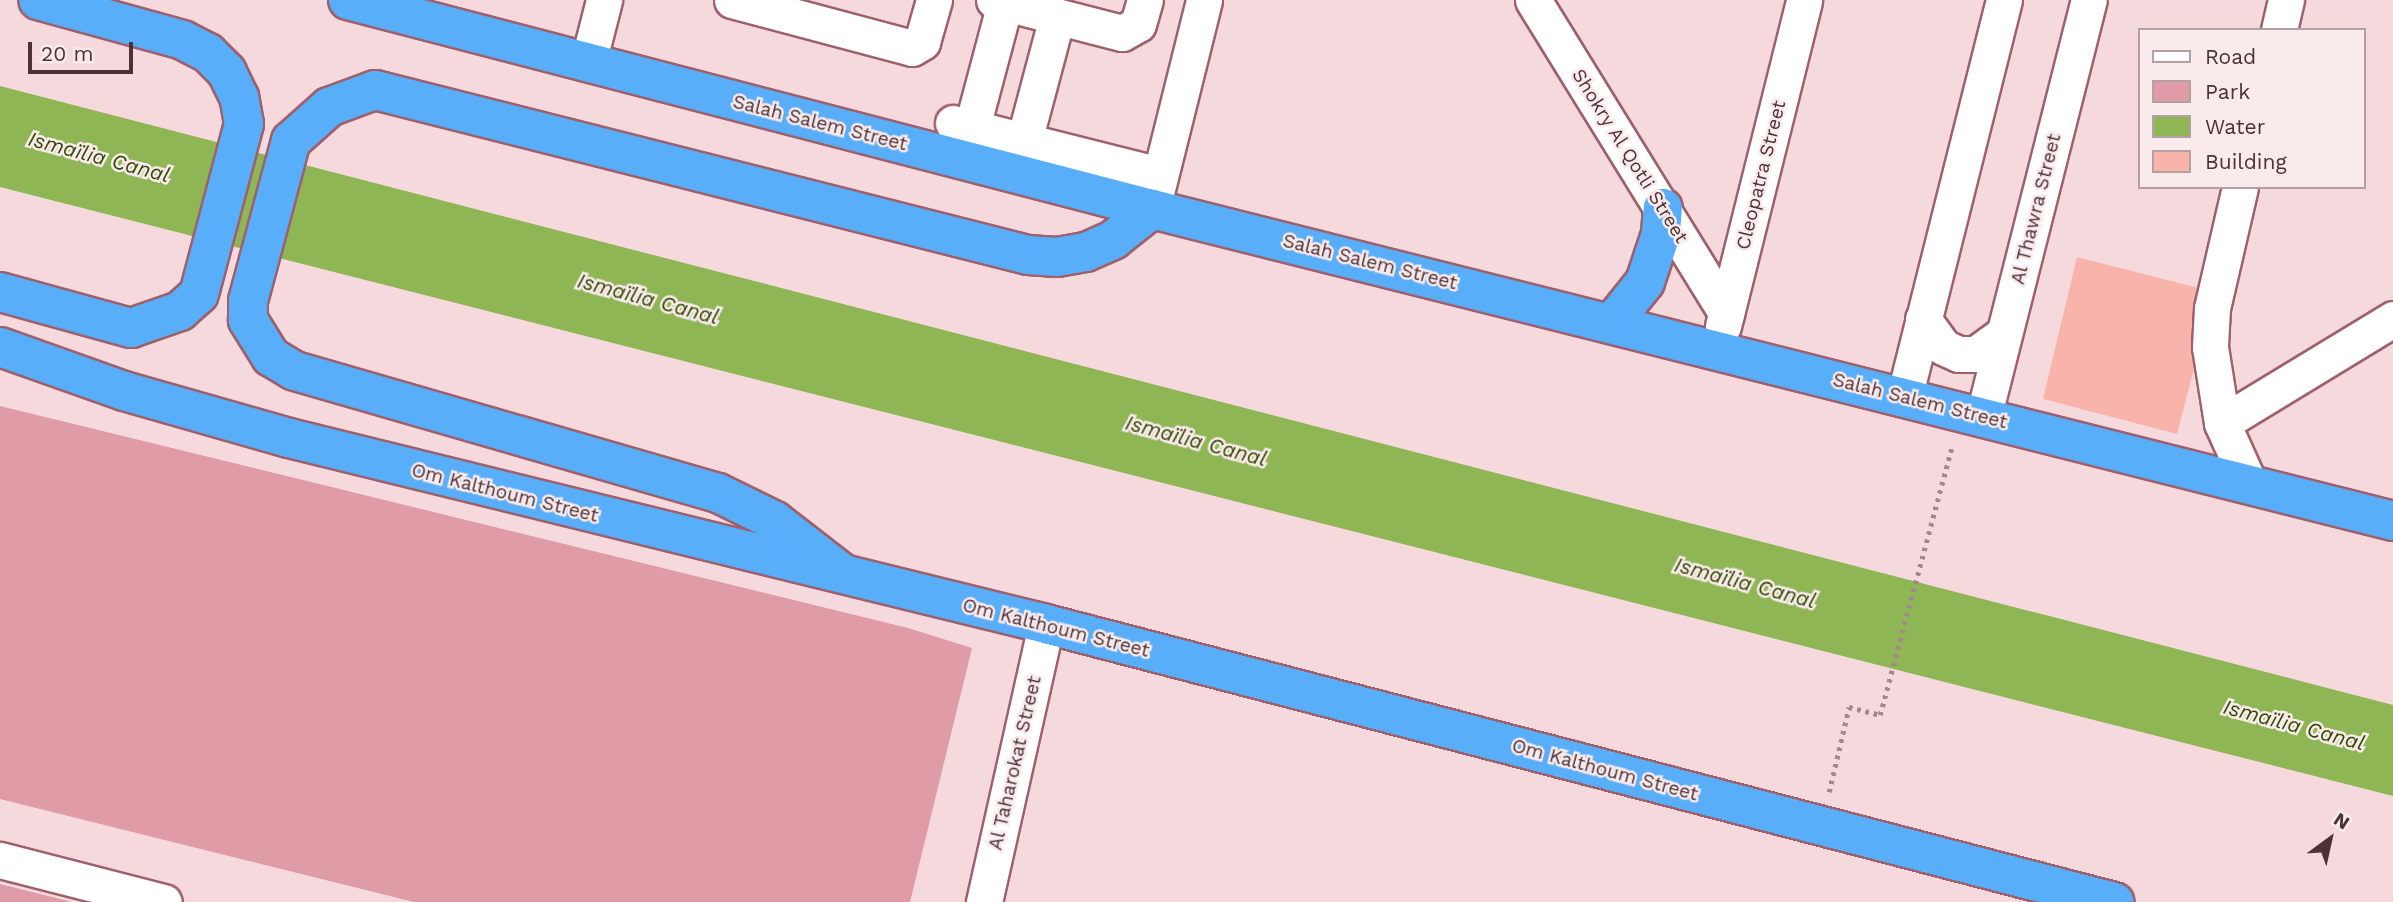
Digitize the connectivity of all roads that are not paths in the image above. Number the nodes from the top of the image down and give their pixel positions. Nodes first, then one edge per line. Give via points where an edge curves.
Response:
1 (38, 0) edge
2 (348, 0) edge
3 (604, 0) edge
4 (732, 0) edge
5 (934, 0) edge
6 (1146, 0) edge
7 (1204, 0) edge
8 (1533, 0) edge
9 (1804, 0) edge
10 (2004, 0) edge
11 (2089, 0) edge
12 (2286, 0) edge
13 (999, 1) edge
14 (1057, 17) junction
15 (2279, 28) edge
16 (588, 63) junction
17 (1024, 141) junction
18 (2240, 189) edge
19 (1156, 192) junction
20 (1663, 208) junction
21 (0, 292) edge
22 (1923, 319) junction
23 (2393, 319) edge
24 (1613, 322) junction
25 (1721, 331) junction
26 (2004, 334) junction
27 (0, 347) edge
28 (1905, 398) junction
29 (1972, 415) junction
30 (2222, 423) junction
31 (2249, 482) junction
32 (2393, 521) edge
33 (849, 579) junction
34 (1046, 624) junction
35 (0, 860) edge
36 (164, 902) edge
37 (984, 902) edge
38 (2114, 902) edge

1 - 21 highway via 183,40 208,53 227,72 240,97 244,124 199,294 180,311 131,328
2 - 16 highway, Salah Salem Street
3 - 16 street
4 - 5 street via 912,48 922,42
6 - 14 street via 1138,24 1122,33
7 - 19 street
8 - 20 street, Shokry Al Qotli Street
9 - 25 street, Cleopatra Street
10 - 22 street
11 - 26 street, Al Thawra Street
12 - 15 street
13 - 14 street
13 - 17 street via 963,125
14 - 17 street
16 - 19 highway, Salah Salem Street
17 - 19 street
18 - 30 street via 2211,308 2213,386
19 - 24 highway, Salah Salem Street
19 - 33 highway via 1113,240 1086,252 1028,255 375,90 329,107 291,141 248,301 248,320 271,357 293,370 718,492 801,538
20 - 24 highway via 1661,233 1645,282
20 - 25 street, Shokry Al Qotli Street
22 - 26 street via 1942,347 1959,354 1976,354
22 - 28 street
23 - 30 street
24 - 25 highway, Salah Salem Street
25 - 28 highway, Salah Salem Street
26 - 29 street, Al Thawra Street
27 - 33 highway, Om Kalthoum Street via 124,391 289,438
28 - 29 highway, Salah Salem Street
29 - 31 highway, Salah Salem Street
30 - 31 street
31 - 32 highway, Salah Salem Street
33 - 34 highway, Om Kalthoum Street
34 - 37 street, Al Taharokat Street
34 - 38 highway, Om Kalthoum Street
35 - 36 street

